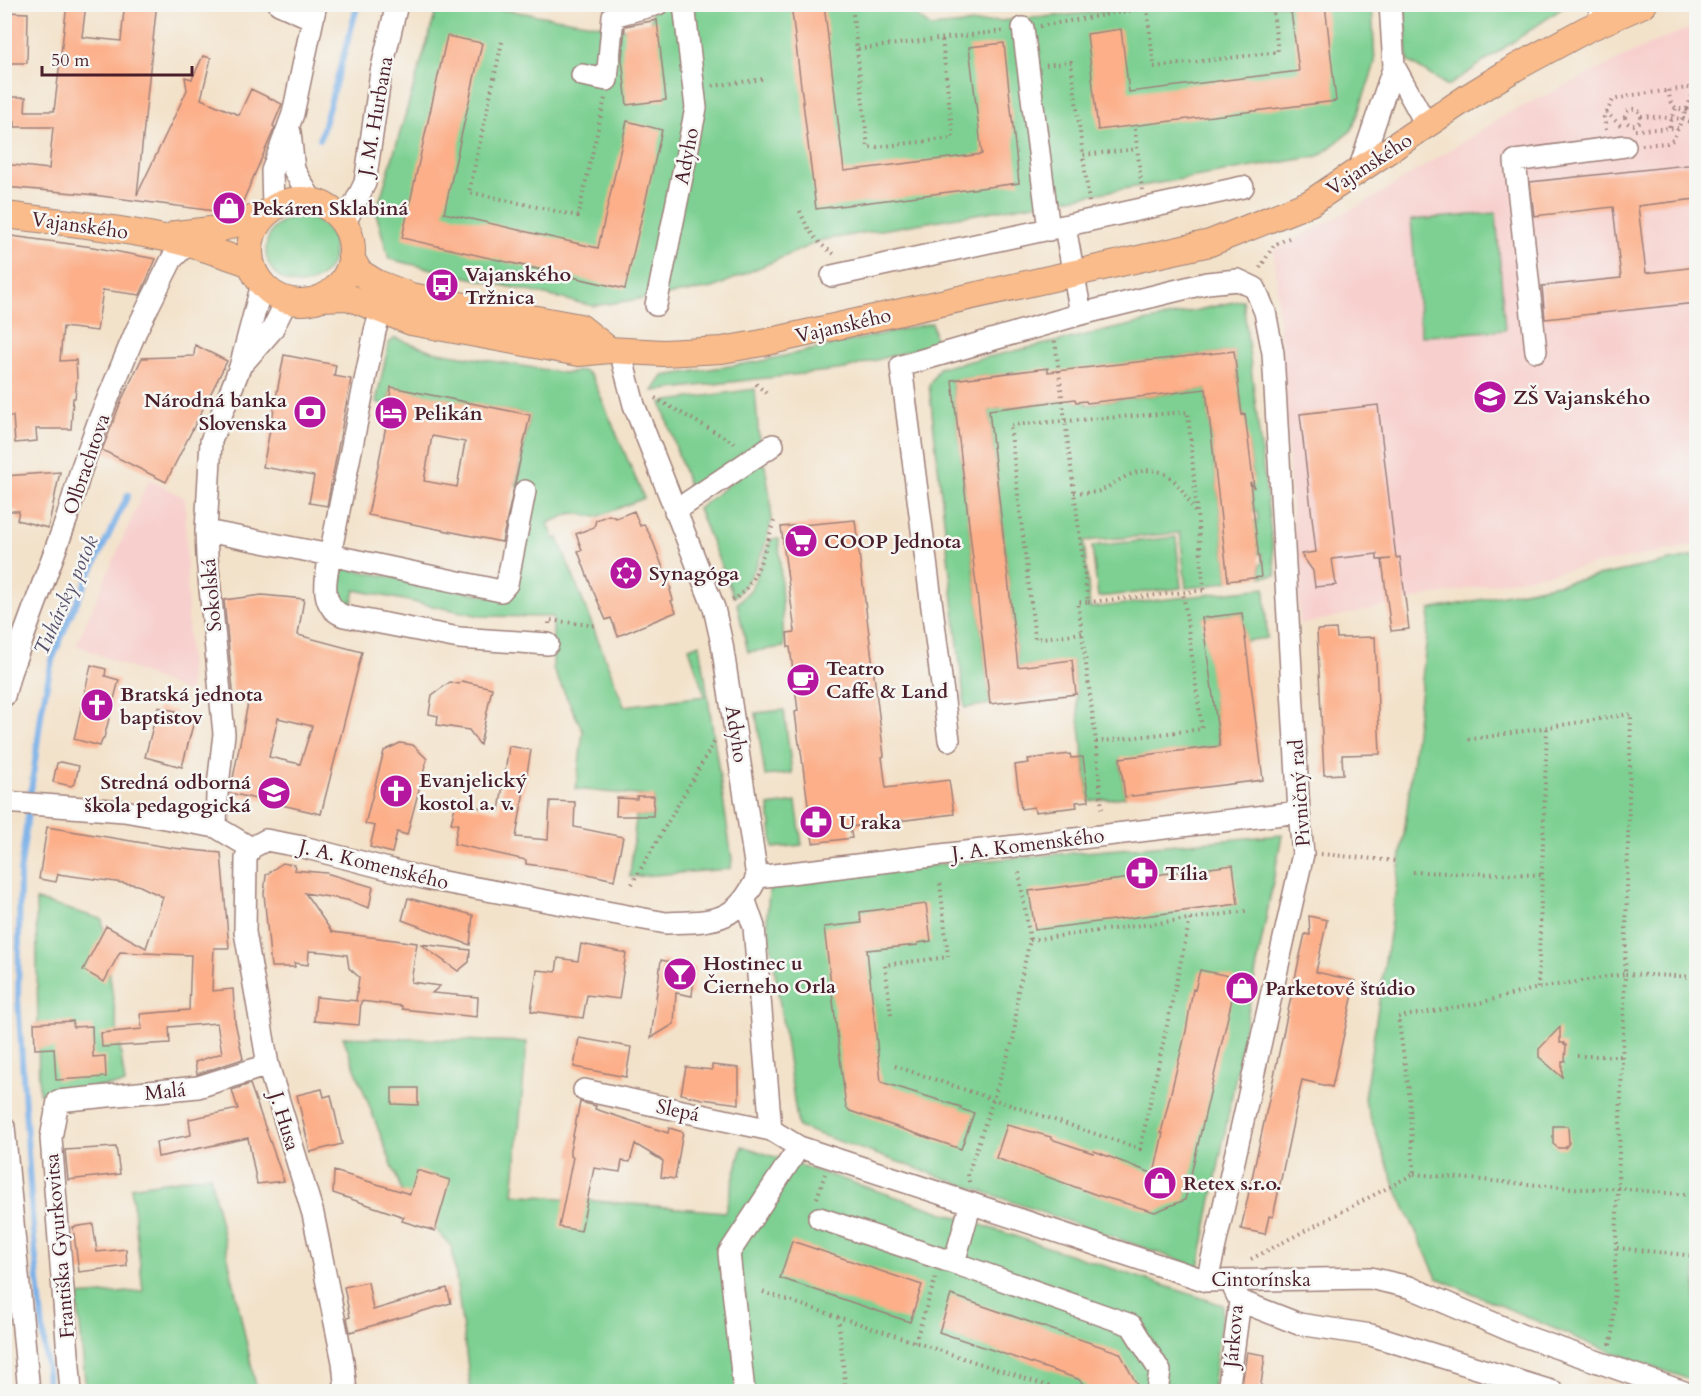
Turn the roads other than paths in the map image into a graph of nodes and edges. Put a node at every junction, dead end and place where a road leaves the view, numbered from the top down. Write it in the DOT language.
graph roads {
  1 [pos="279,4"];
  2 [pos="397,4"];
  3 [pos="658,4"];
  4 [pos="684,4"];
  5 [pos="1390,4"];
  6 [pos="1644,4"];
  7 [pos="315,12"];
  8 [pos="1600,14"];
  9 [pos="1023,28"];
  10 [pos="1394,66"];
  11 [pos="582,75"];
  12 [pos="1427,126"];
  13 [pos="289,129"];
  14 [pos="1625,146"];
  15 [pos="1359,170"];
  16 [pos="1243,187"];
  17 [pos="312,201"];
  18 [pos="269,211"];
  19 [pos="4,215"];
  20 [pos="344,225"];
  21 [pos="1057,228"];
  22 [pos="155,236"];
  23 [pos="191,244"];
  24 [pos="351,257"];
  25 [pos="1074,273"];
  26 [pos="257,274"];
  27 [pos="832,276"];
  28 [pos="321,298"];
  29 [pos="287,300"];
  30 [pos="656,305"];
  31 [pos="381,310"];
  32 [pos="1081,314"];
  33 [pos="614,350"];
  34 [pos="1536,351"];
  35 [pos="240,367"];
  36 [pos="765,451"];
  37 [pos="525,491"];
  38 [pos="675,511"];
  39 [pos="206,531"];
  40 [pos="330,555"];
  41 [pos="548,644"];
  42 [pos="4,696"];
  43 [pos="949,740"];
  44 [pos="4,802"];
  45 [pos="1299,812"];
  46 [pos="216,827"];
  47 [pos="251,848"];
  48 [pos="757,877"];
  49 [pos="745,902"];
  50 [pos="268,1065"];
  51 [pos="584,1090"];
  52 [pos="58,1101"];
  53 [pos="4,1127"];
  54 [pos="771,1130"];
  55 [pos="799,1147"];
  56 [pos="971,1203"];
  57 [pos="817,1211"];
  58 [pos="946,1267"];
  59 [pos="1207,1281"];
  60 [pos="1230,1281"];
  61 [pos="1240,1301"];
  62 [pos="29,1392"];
  63 [pos="71,1392"];
  64 [pos="346,1392"];
  65 [pos="744,1392"];
  66 [pos="1157,1392"];
  67 [pos="1228,1392"];
  68 [pos="1554,1392"];
  69 [pos="1684,1392"];
  1 -- 7 [label="street"];
  2 -- 20 [label="street, J. M. Hurbana"];
  3 -- 11 [label="street"];
  4 -- 30 [label="street, Adyho"];
  5 -- 10 [label="street"];
  6 -- 8 [label="main road, Vajanského"];
  7 -- 13 [label="street"];
  8 -- 12 [label="main road, Vajanského"];
  9 -- 21 [label="street"];
  10 -- 12 [label="street"];
  10 -- 15 [label="street"];
  12 -- 15 [label="main road, Vajanského"];
  13 -- 17 [label="street"];
  13 -- 18 [label="street"];
  14 -- 34 [label="street"];
  15 -- 25 [label="main road, Vajanského"];
  16 -- 21 [label="street"];
  17 -- 18 [label="main road, Vajanského"];
  17 -- 20 [label="main road"];
  18 -- 22 [label="main road, Vajanského"];
  18 -- 26 [label="main road"];
  19 -- 22 [label="main road, Vajanského"];
  20 -- 24 [label="main road"];
  21 -- 25 [label="street"];
  21 -- 27 [label="street"];
  22 -- 23 [label="main road, Vajanského"];
  23 -- 26 [label="main road, Vajanského"];
  23 -- 42 [label="street, Olbrachtova"];
  24 -- 28 [label="main road"];
  24 -- 33 [label="main road"];
  25 -- 32 [label="street"];
  25 -- 33 [label="main road, Vajanského"];
  26 -- 29 [label="main road, Vajanského"];
  26 -- 35 [label="street, Sokolská"];
  28 -- 29 [label="main road, Vajanského"];
  28 -- 31 [label="main road, Vajanského"];
  29 -- 35 [label="street, Sokolská"];
  31 -- 33 [label="main road, Vajanského"];
  31 -- 40 [label="street"];
  32 -- 43 [label="street"];
  32 -- 45 [label="street, Pivničný rad"];
  33 -- 38 [label="street, Adyho"];
  35 -- 39 [label="street, Sokolská"];
  36 -- 38 [label="street"];
  37 -- 40 [label="street"];
  38 -- 48 [label="street, Adyho"];
  39 -- 40 [label="street"];
  39 -- 46 [label="street, Sokolská"];
  40 -- 41 [label="street"];
  44 -- 46 [label="street"];
  45 -- 48 [label="street, J. A. Komenského"];
  45 -- 59 [label="street, Pivničný rad"];
  46 -- 47 [label="street"];
  47 -- 49 [label="street, J. A. Komenského"];
  47 -- 50 [label="street, J. Husa"];
  48 -- 49 [label="street"];
  49 -- 54 [label="street"];
  50 -- 52 [label="street, Malá"];
  50 -- 64 [label="street, J. Husa"];
  51 -- 54 [label="street, Slepá"];
  52 -- 63 [label="street, Františka Gyurkovitsa"];
  53 -- 62 [label="street"];
  54 -- 55 [label="street, Cintorínska"];
  55 -- 56 [label="street, Cintorínska"];
  55 -- 65 [label="street"];
  56 -- 58 [label="street"];
  56 -- 59 [label="street, Cintorínska"];
  57 -- 58 [label="street"];
  58 -- 66 [label="street"];
  59 -- 60 [label="street, Cintorínska"];
  60 -- 61 [label="street, Járkova"];
  60 -- 69 [label="street, Cintorínska"];
  61 -- 67 [label="street, Járkova"];
  61 -- 68 [label="street"];
}
